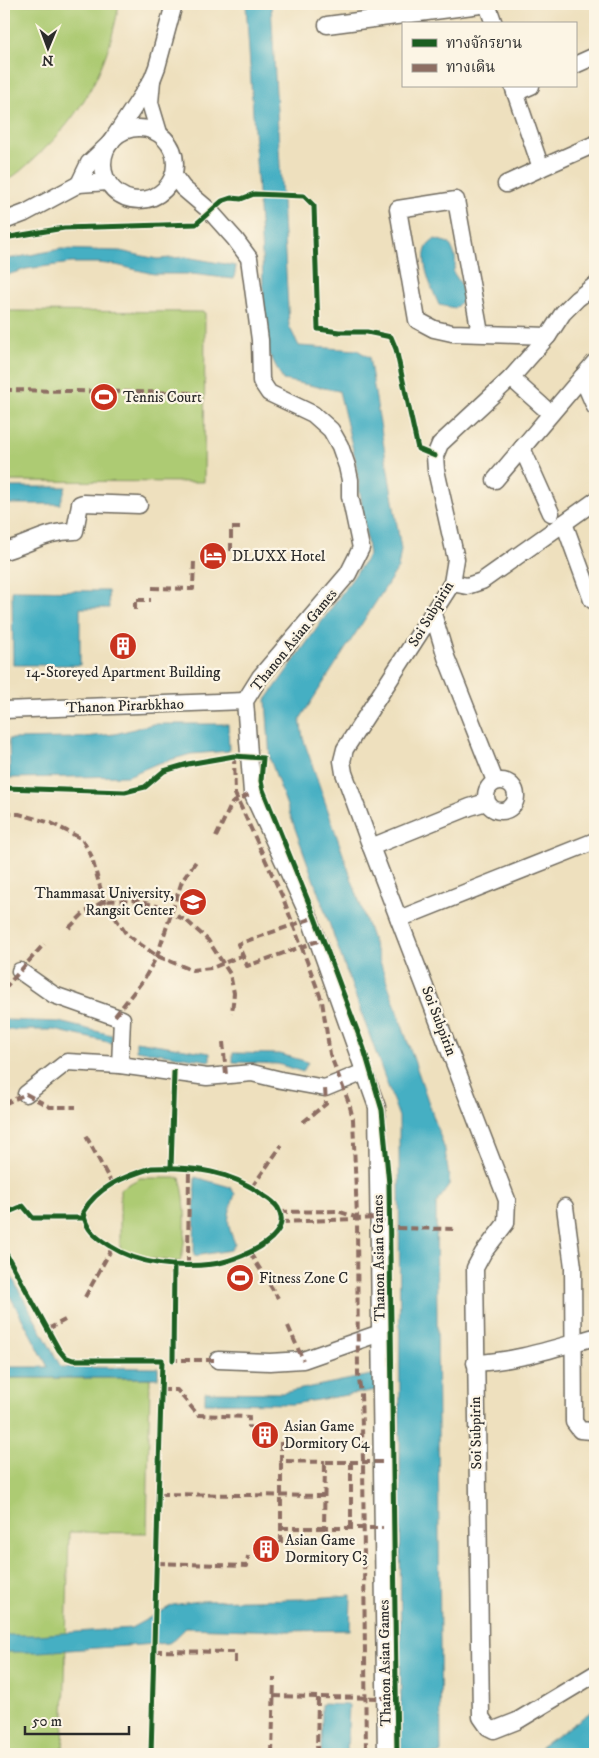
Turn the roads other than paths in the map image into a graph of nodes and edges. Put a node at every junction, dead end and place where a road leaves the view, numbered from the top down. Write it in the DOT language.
graph roads {
  1 [pos="174,4"];
  2 [pos="488,4"];
  3 [pos="493,22"];
  4 [pos="327,25"];
  5 [pos="595,56"];
  6 [pos="576,65"];
  7 [pos="152,80"];
  8 [pos="514,90"];
  9 [pos="159,133"];
  10 [pos="111,142"];
  11 [pos="595,144"];
  12 [pos="541,168"];
  13 [pos="174,176"];
  14 [pos="108,182"];
  15 [pos="78,184"];
  16 [pos="506,184"];
  17 [pos="159,195"];
  18 [pos="197,201"];
  19 [pos="4,221"];
  20 [pos="595,285"];
  21 [pos="480,333"];
  22 [pos="548,336"];
  23 [pos="595,362"];
  24 [pos="582,377"];
  25 [pos="510,378"];
  26 [pos="595,407"];
  27 [pos="550,413"];
  28 [pos="522,448"];
  29 [pos="495,480"];
  30 [pos="595,501"];
  31 [pos="139,505"];
  32 [pos="557,518"];
  33 [pos="4,551"];
  34 [pos="452,583"];
  35 [pos="592,600"];
  36 [pos="432,614"];
  37 [pos="246,701"];
  38 [pos="4,710"];
  39 [pos="494,781"];
  40 [pos="486,802"];
  41 [pos="595,841"];
  42 [pos="371,847"];
  43 [pos="399,919"];
  44 [pos="20,971"];
  45 [pos="120,1065"];
  46 [pos="364,1072"];
  47 [pos="26,1094"];
  48 [pos="564,1207"];
  49 [pos="380,1333"];
  50 [pos="595,1337"];
  51 [pos="573,1343"];
  52 [pos="218,1360"];
  53 [pos="475,1363"];
  54 [pos="595,1429"];
  55 [pos="595,1674"];
  56 [pos="386,1754"];
  1 -- 7 [label="street"];
  2 -- 3 [label="street"];
  2 -- 4 [label="street"];
  5 -- 6 [label="street"];
  7 -- 9 [label="street"];
  7 -- 10 [label="street"];
  8 -- 12 [label="street"];
  9 -- 10 [label="street"];
  9 -- 13 [label="street"];
  10 -- 14 [label="street"];
  10 -- 15 [label="street"];
  11 -- 12 [label="street"];
  12 -- 16 [label="street"];
  13 -- 17 [label="street"];
  13 -- 18 [label="street, Thanon Asian Games"];
  14 -- 15 [label="street"];
  14 -- 17 [label="street, Thanon Asian Games"];
  15 -- 19 [label="street"];
  17 -- 18 [label="street, Thanon Asian Games"];
  18 -- 37 [label="street, Thanon Asian Games"];
  20 -- 22 [label="street, Soi Subpirin"];
  21 -- 21 [label="street"];
  21 -- 22 [label="street"];
  22 -- 25 [label="street, Soi Subpirin"];
  23 -- 24 [label="street"];
  24 -- 26 [label="street"];
  24 -- 27 [label="street"];
  25 -- 27 [label="street"];
  25 -- 34 [label="street, Soi Subpirin"];
  27 -- 28 [label="street"];
  28 -- 29 [label="street"];
  28 -- 32 [label="street"];
  30 -- 32 [label="street"];
  31 -- 33 [label="street"];
  32 -- 34 [label="street"];
  32 -- 35 [label="street"];
  34 -- 36 [label="street, Soi Subpirin"];
  36 -- 39 [label="street"];
  36 -- 42 [label="street, Soi Subpirin"];
  37 -- 38 [label="street, Thanon Pirarbkhao"];
  37 -- 46 [label="street, Thanon Asian Games"];
  39 -- 40 [label="street"];
  39 -- 40 [label="street"];
  40 -- 42 [label="street"];
  41 -- 43 [label="street"];
  42 -- 43 [label="street, Soi Subpirin"];
  43 -- 53 [label="street, Soi Subpirin"];
  44 -- 45 [label="street"];
  45 -- 46 [label="street"];
  45 -- 47 [label="street"];
  46 -- 49 [label="street, Thanon Asian Games"];
  48 -- 51 [label="street"];
  49 -- 52 [label="street"];
  49 -- 56 [label="street, Thanon Asian Games"];
  50 -- 51 [label="street"];
  51 -- 53 [label="street"];
  51 -- 54 [label="street"];
  53 -- 55 [label="street, Soi Subpirin"];
}
